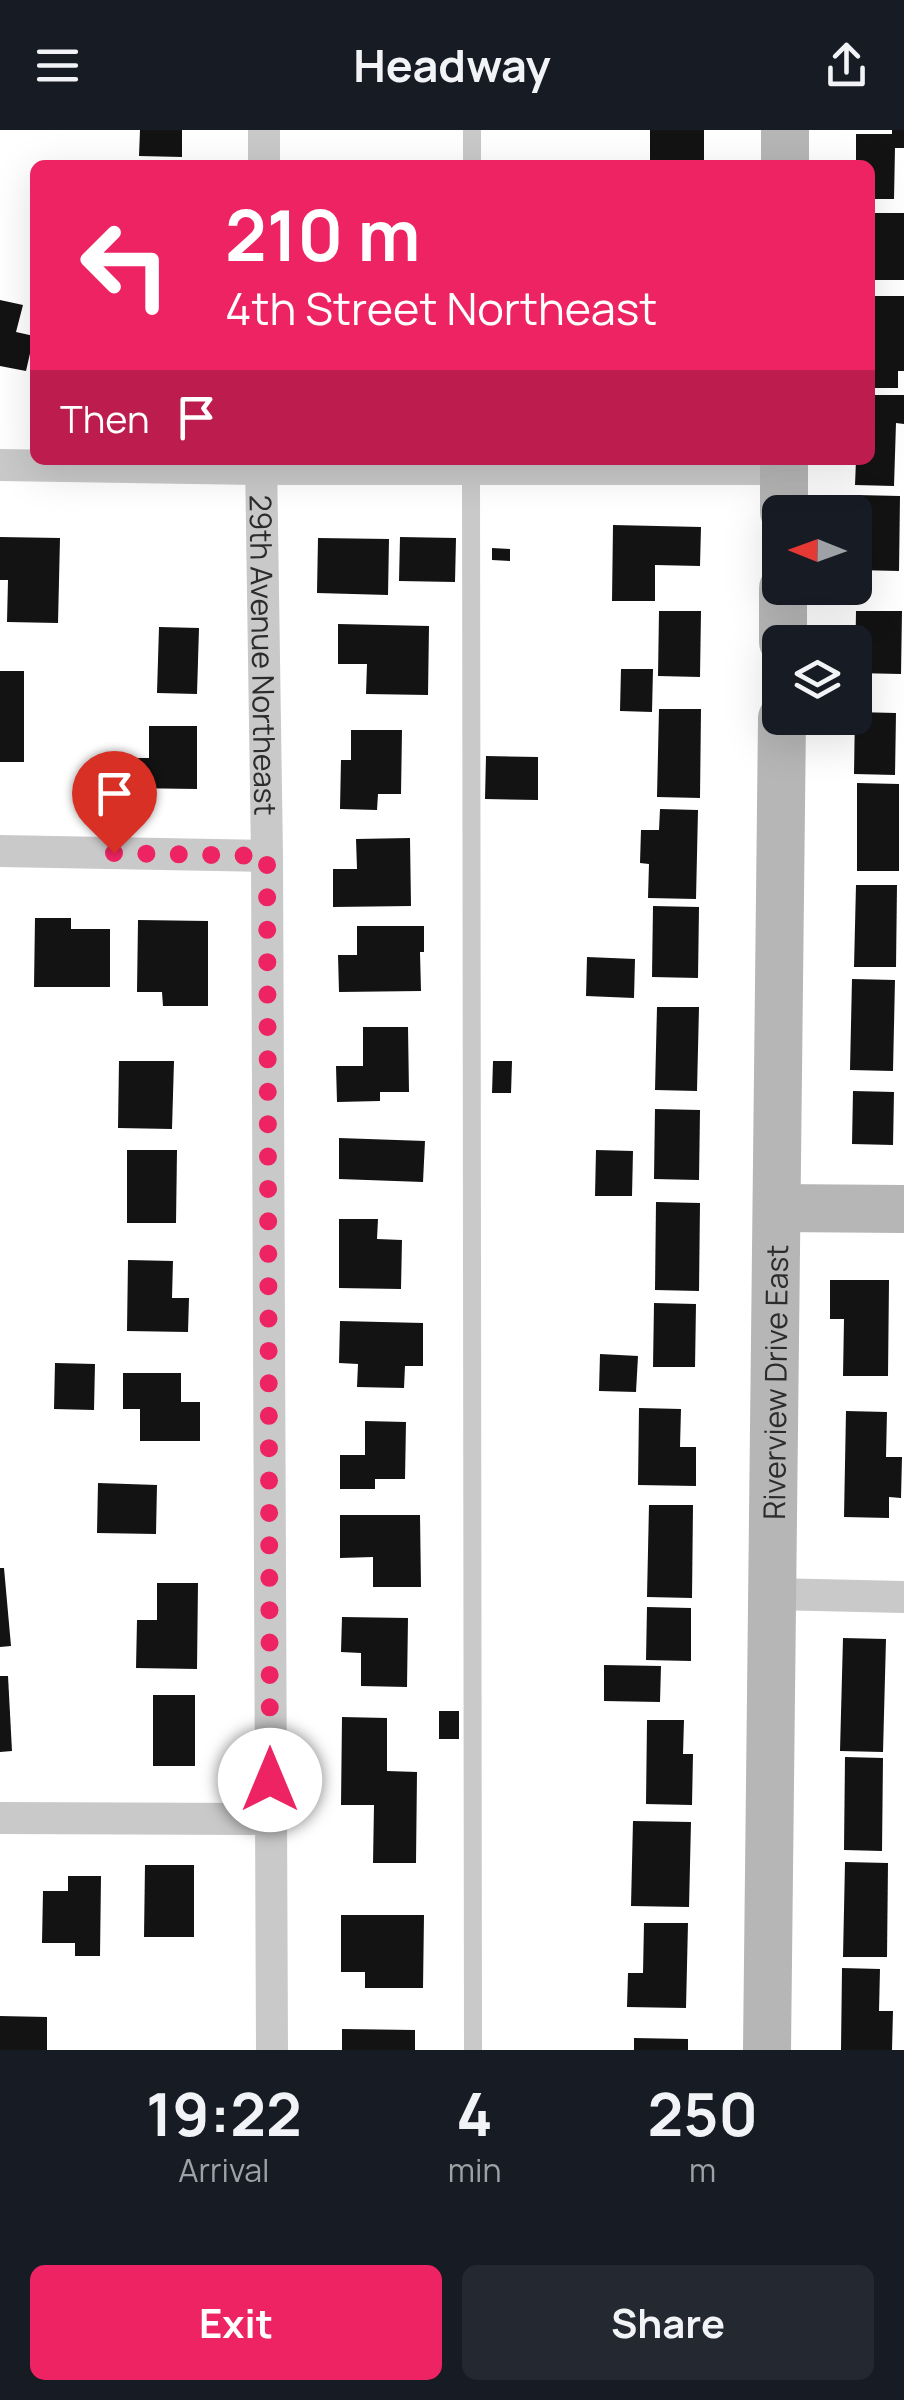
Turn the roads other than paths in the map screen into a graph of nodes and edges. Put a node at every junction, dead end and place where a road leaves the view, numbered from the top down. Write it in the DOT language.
graph roads {
  1 [pos="264,130"];
  2 [pos="472,130"];
  3 [pos="785,130"];
  4 [pos="264,160"];
  5 [pos="472,160"];
  6 [pos="785,160"];
  7 [pos="0,465"];
  8 [pos="30,465"];
  9 [pos="261,465"];
  10 [pos="470,465"];
  11 [pos="490,465"];
  12 [pos="784,480"];
  13 [pos="782,735"];
  14 [pos="0,850"];
  15 [pos="267,856"];
  16 [pos="778,1208"];
  17 [pos="904,1209"];
  18 [pos="772,1594"];
  19 [pos="904,1597"];
  20 [pos="0,1818"];
  21 [pos="270,1819"];
  22 [pos="272,2050"];
  23 [pos="473,2050"];
  24 [pos="767,2050"];
  1 -- 4 [label="street"];
  2 -- 5 [label="lane"];
  3 -- 6 [label="street"];
  7 -- 8 [label="street"];
  9 -- 15 [label="street, 29th Avenue Northeast"];
  10 -- 23 [label="lane"];
  11 -- 12 [label="street"];
  13 -- 16 [label="street, Riverview Drive East"];
  14 -- 15 [label="street"];
  15 -- 21 [label="street, 29th Avenue Northeast"];
  16 -- 17 [label="street"];
  16 -- 18 [label="street, Riverview Drive East"];
  18 -- 19 [label="street"];
  18 -- 24 [label="street, Riverview Drive East"];
  20 -- 21 [label="street"];
  21 -- 22 [label="street, 29th Avenue Northeast"];
}
